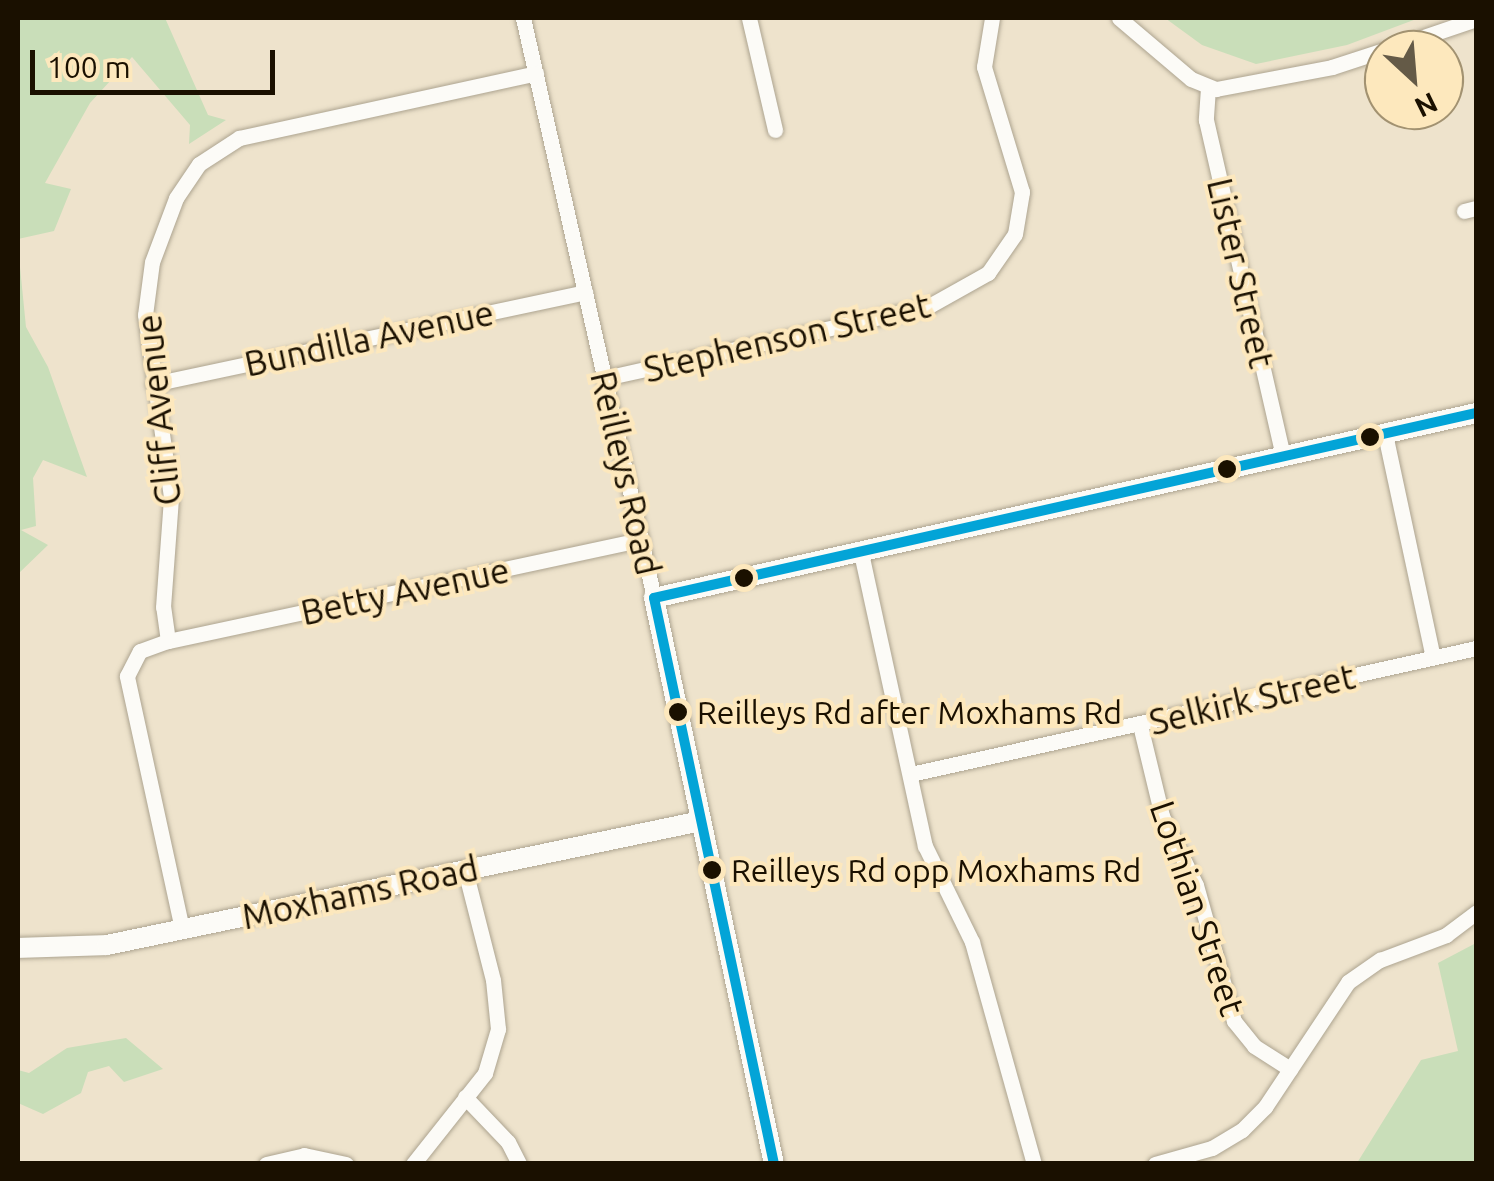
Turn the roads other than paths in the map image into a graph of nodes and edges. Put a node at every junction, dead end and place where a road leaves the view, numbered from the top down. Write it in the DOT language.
graph roads {
  1 [pos="523,18"];
  2 [pos="749,18"];
  3 [pos="992,18"];
  4 [pos="1119,18"];
  5 [pos="1476,19"];
  6 [pos="1444,30"];
  7 [pos="1364,56"];
  8 [pos="536,73"];
  9 [pos="1208,88"];
  10 [pos="775,130"];
  11 [pos="585,292"];
  12 [pos="605,378"];
  13 [pos="153,384"];
  14 [pos="1476,413"];
  15 [pos="1385,434"];
  16 [pos="1283,457"];
  17 [pos="642,540"];
  18 [pos="862,553"];
  19 [pos="654,598"];
  20 [pos="168,641"];
  21 [pos="1476,648"];
  22 [pos="1433,657"];
  23 [pos="1140,724"];
  24 [pos="911,774"];
  25 [pos="702,821"];
  26 [pos="465,870"];
  27 [pos="1476,912"];
  28 [pos="182,929"];
  29 [pos="18,948"];
  30 [pos="1290,1069"];
  31 [pos="465,1098"];
  32 [pos="266,1164"];
  33 [pos="346,1164"];
  34 [pos="413,1164"];
  35 [pos="519,1164"];
  36 [pos="774,1164"];
  37 [pos="1034,1164"];
  38 [pos="1154,1164"];
  1 -- 8 [label="street, Reilleys Road"];
  2 -- 10 [label="street"];
  3 -- 12 [label="street, Stephenson Street"];
  4 -- 9 [label="street"];
  5 -- 6 [label="street"];
  7 -- 9 [label="street"];
  8 -- 11 [label="street, Reilleys Road"];
  8 -- 13 [label="street, Cliff Avenue"];
  9 -- 16 [label="street, Lister Street"];
  11 -- 12 [label="street, Reilleys Road"];
  11 -- 13 [label="street, Bundilla Avenue"];
  12 -- 17 [label="street, Reilleys Road"];
  13 -- 20 [label="street, Cliff Avenue"];
  14 -- 15 [label="street"];
  15 -- 16 [label="street"];
  15 -- 22 [label="street"];
  16 -- 18 [label="street"];
  17 -- 19 [label="street, Reilleys Road"];
  17 -- 20 [label="street, Betty Avenue"];
  18 -- 19 [label="street"];
  18 -- 24 [label="street"];
  19 -- 25 [label="street, Reilleys Road"];
  20 -- 28 [label="street"];
  21 -- 22 [label="street, Selkirk Street"];
  22 -- 23 [label="street, Selkirk Street"];
  23 -- 24 [label="street, Selkirk Street"];
  23 -- 30 [label="street, Lothian Street"];
  24 -- 37 [label="street"];
  25 -- 26 [label="street, Moxhams Road"];
  25 -- 36 [label="street, Reilleys Road"];
  26 -- 28 [label="street, Moxhams Road"];
  26 -- 31 [label="street"];
  27 -- 30 [label="street"];
  28 -- 29 [label="street, Moxhams Road"];
  30 -- 38 [label="street"];
  31 -- 34 [label="street"];
  31 -- 35 [label="street"];
  32 -- 33 [label="street"];
}
